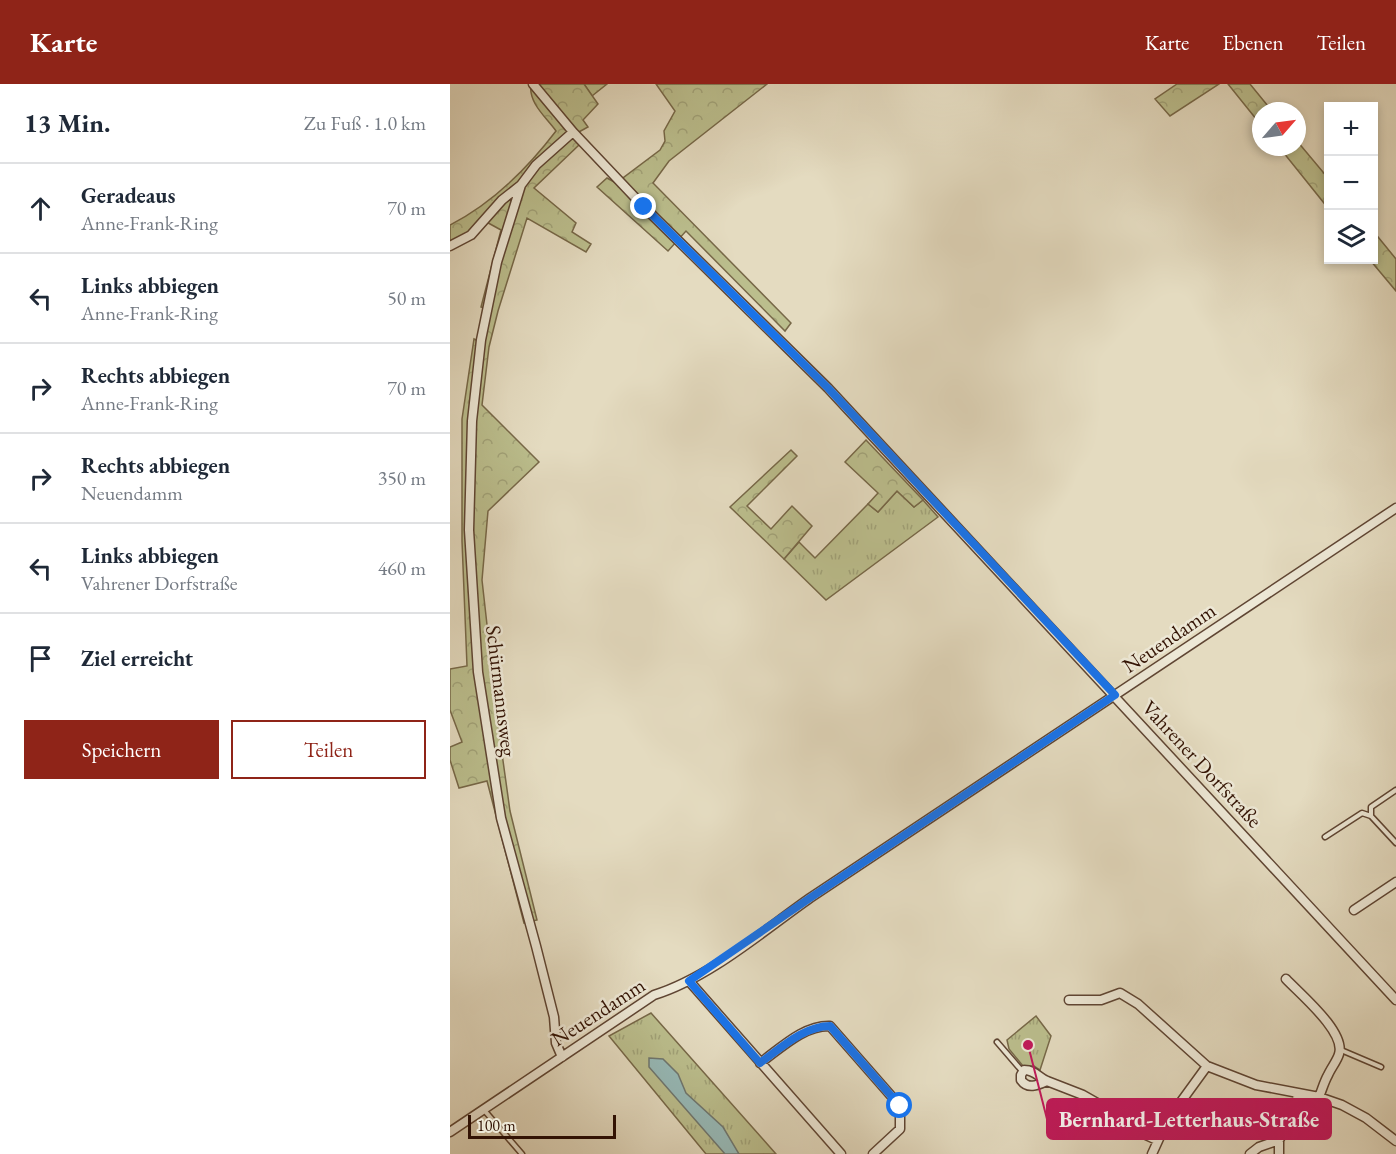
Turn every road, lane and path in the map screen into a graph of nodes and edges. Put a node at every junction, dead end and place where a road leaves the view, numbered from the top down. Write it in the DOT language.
graph roads {
  1 [pos="533,84"];
  2 [pos="573,132"];
  3 [pos="521,185"];
  4 [pos="450,246"];
  5 [pos="1396,508"];
  6 [pos="1115,695"];
  7 [pos="1396,790"];
  8 [pos="1371,816"];
  9 [pos="1325,837"];
  10 [pos="1396,843"];
  11 [pos="1396,882"];
  12 [pos="1354,910"];
  13 [pos="1286,979"];
  14 [pos="689,981"];
  15 [pos="1069,1000"];
  16 [pos="1396,1000"];
  17 [pos="998,1042"];
  18 [pos="1340,1050"];
  19 [pos="562,1057"];
  20 [pos="760,1063"];
  21 [pos="1207,1066"];
  22 [pos="1381,1067"];
  23 [pos="1022,1072"];
  24 [pos="1047,1081"];
  25 [pos="1297,1093"];
  26 [pos="1320,1097"];
  27 [pos="484,1110"];
  28 [pos="451,1129"];
  29 [pos="1157,1140"];
  30 [pos="1279,1140"];
  31 [pos="1396,1141"];
  32 [pos="522,1154"];
  33 [pos="841,1154"];
  34 [pos="873,1154"];
  35 [pos="1152,1154"];
  36 [pos="1250,1154"];
  37 [pos="1279,1154"];
  1 -- 2 [label="street, Vahrener Dorfstraße"];
  2 -- 3 [label="street, Schürmannsweg"];
  2 -- 6 [label="street, Vahrener Dorfstraße"];
  3 -- 4 [label="street"];
  3 -- 19 [label="street, Schürmannsweg"];
  5 -- 6 [label="street, Neuendamm"];
  6 -- 14 [label="street, Neuendamm"];
  6 -- 16 [label="street, Vahrener Dorfstraße"];
  7 -- 8 [label="lane"];
  8 -- 9 [label="lane"];
  8 -- 10 [label="lane"];
  11 -- 12 [label="street"];
  13 -- 18 [label="street"];
  14 -- 19 [label="street, Neuendamm"];
  14 -- 20 [label="street"];
  15 -- 21 [label="street"];
  17 -- 23 [label="lane"];
  18 -- 22 [label="lane"];
  18 -- 26 [label="street"];
  19 -- 27 [label="street, Neuendamm"];
  20 -- 33 [label="street"];
  20 -- 34 [label="street"];
  21 -- 25 [label="street"];
  21 -- 29 [label="street"];
  23 -- 24 [label="street"];
  23 -- 24 [label="street"];
  24 -- 29 [label="street"];
  25 -- 26 [label="street"];
  25 -- 30 [label="street"];
  26 -- 31 [label="street"];
  27 -- 28 [label="street, Neuendamm"];
  27 -- 32 [label="lane"];
  29 -- 35 [label="street"];
  30 -- 36 [label="street"];
  30 -- 37 [label="street"];
}
